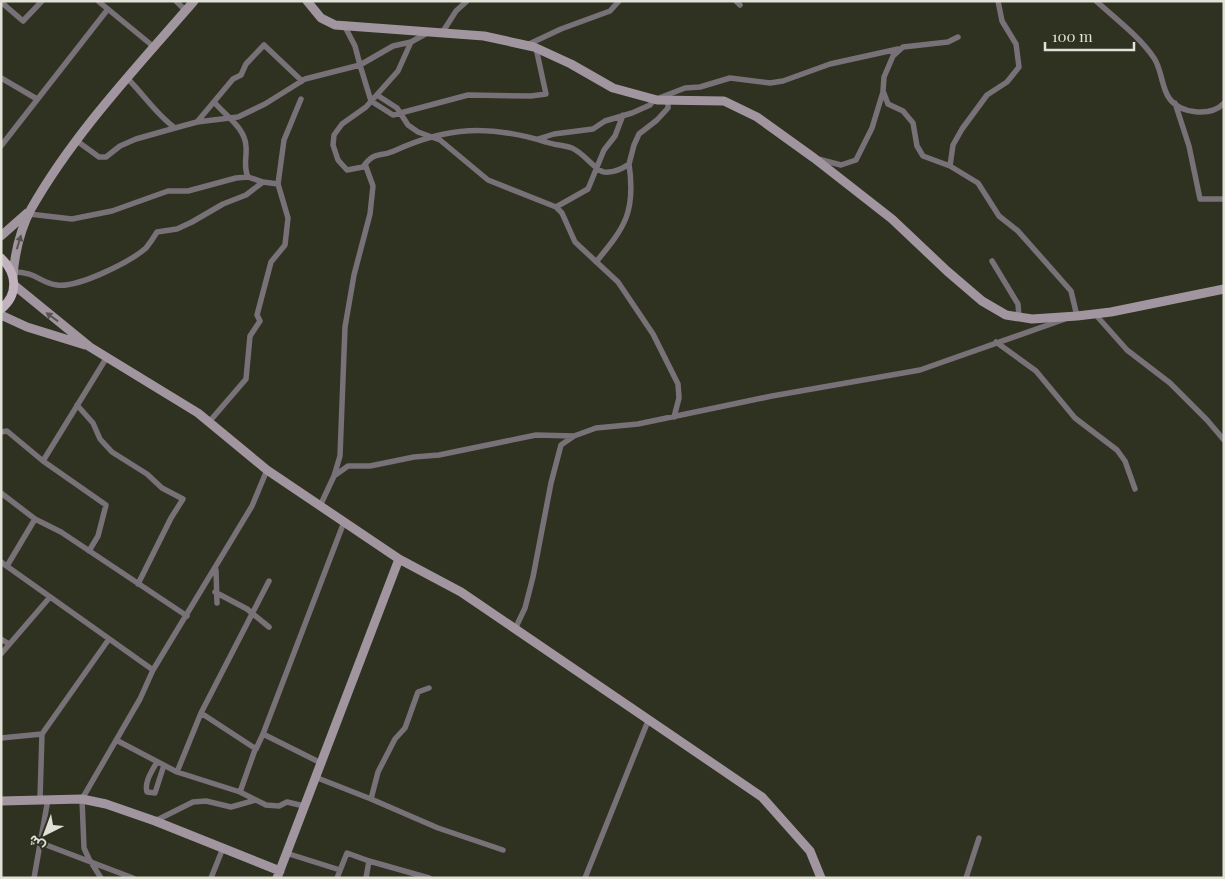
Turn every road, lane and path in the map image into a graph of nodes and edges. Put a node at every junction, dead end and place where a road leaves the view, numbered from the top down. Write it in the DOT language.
graph roads {
  1 [pos="42,1"];
  2 [pos="98,1"];
  3 [pos="176,1"];
  4 [pos="194,1"];
  5 [pos="307,1"];
  6 [pos="467,1"];
  7 [pos="619,1"];
  8 [pos="998,1"];
  9 [pos="1096,1"];
  10 [pos="1,2"];
  11 [pos="108,9"];
  12 [pos="186,11"];
  13 [pos="344,26"];
  14 [pos="429,32"];
  15 [pos="442,33"];
  16 [pos="958,36"];
  17 [pos="411,42"];
  18 [pos="154,47"];
  19 [pos="532,47"];
  20 [pos="902,47"];
  21 [pos="360,65"];
  22 [pos="1,78"];
  23 [pos="128,78"];
  24 [pos="302,81"];
  25 [pos="884,92"];
  26 [pos="377,95"];
  27 [pos="36,99"];
  28 [pos="301,99"];
  29 [pos="654,100"];
  30 [pos="668,100"];
  31 [pos="371,102"];
  32 [pos="215,103"];
  33 [pos="1175,103"];
  34 [pos="1224,103"];
  35 [pos="402,114"];
  36 [pos="623,115"];
  37 [pos="229,119"];
  38 [pos="197,122"];
  39 [pos="175,128"];
  40 [pos="435,137"];
  41 [pos="4,138"];
  42 [pos="538,139"];
  43 [pos="76,141"];
  44 [pos="1,146"];
  45 [pos="814,158"];
  46 [pos="364,164"];
  47 [pos="629,164"];
  48 [pos="950,166"];
  49 [pos="596,168"];
  50 [pos="248,177"];
  51 [pos="263,182"];
  52 [pos="278,184"];
  53 [pos="1224,199"];
  54 [pos="556,207"];
  55 [pos="30,212"];
  56 [pos="1,236"];
  57 [pos="1,258"];
  58 [pos="992,261"];
  59 [pos="596,262"];
  60 [pos="13,273"];
  61 [pos="14,285"];
  62 [pos="1224,290"];
  63 [pos="1,309"];
  64 [pos="1095,314"];
  65 [pos="1,315"];
  66 [pos="1077,316"];
  67 [pos="1019,318"];
  68 [pos="996,342"];
  69 [pos="90,347"];
  70 [pos="107,357"];
  71 [pos="77,405"];
  72 [pos="674,417"];
  73 [pos="209,422"];
  74 [pos="1,432"];
  75 [pos="574,436"];
  76 [pos="1224,440"];
  77 [pos="43,461"];
  78 [pos="268,470"];
  79 [pos="334,476"];
  80 [pos="1135,488"];
  81 [pos="1,493"];
  82 [pos="320,506"];
  83 [pos="35,519"];
  84 [pos="344,522"];
  85 [pos="89,551"];
  86 [pos="399,559"];
  87 [pos="1,562"];
  88 [pos="7,566"];
  89 [pos="216,568"];
  90 [pos="269,581"];
  91 [pos="138,584"];
  92 [pos="215,592"];
  93 [pos="50,596"];
  94 [pos="216,603"];
  95 [pos="252,613"];
  96 [pos="187,616"];
  97 [pos="269,626"];
  98 [pos="515,629"];
  99 [pos="1,639"];
  100 [pos="109,639"];
  101 [pos="9,644"];
  102 [pos="1,654"];
  103 [pos="153,670"];
  104 [pos="429,688"];
  105 [pos="201,712"];
  106 [pos="648,721"];
  107 [pos="42,734"];
  108 [pos="263,734"];
  109 [pos="1,738"];
  110 [pos="116,740"];
  111 [pos="256,747"];
  112 [pos="157,762"];
  113 [pos="321,763"];
  114 [pos="164,766"];
  115 [pos="177,772"];
  116 [pos="315,778"];
  117 [pos="240,792"];
  118 [pos="44,799"];
  119 [pos="82,799"];
  120 [pos="371,799"];
  121 [pos="256,800"];
  122 [pos="1,801"];
  123 [pos="304,806"];
  124 [pos="155,821"];
  125 [pos="979,838"];
  126 [pos="41,843"];
  127 [pos="223,848"];
  128 [pos="503,850"];
  129 [pos="286,853"];
  130 [pos="89,860"];
  131 [pos="369,861"];
  132 [pos="340,870"];
  133 [pos="278,874"];
  134 [pos="34,878"];
  135 [pos="101,878"];
  136 [pos="133,878"];
  137 [pos="211,878"];
  138 [pos="337,878"];
  139 [pos="366,878"];
  140 [pos="430,878"];
  141 [pos="585,878"];
  142 [pos="821,878"];
  143 [pos="966,878"];
  1 -- 10 [label="street"];
  2 -- 11 [label="street"];
  3 -- 12 [label="street"];
  4 -- 12 [label="street"];
  5 -- 13 [label="street"];
  6 -- 15 [label="street"];
  7 -- 19 [label="street"];
  8 -- 48 [label="street"];
  9 -- 33 [label="street"];
  11 -- 18 [label="street"];
  11 -- 27 [label="street"];
  12 -- 18 [label="street"];
  13 -- 14 [label="street"];
  13 -- 21 [label="street"];
  14 -- 15 [label="street"];
  14 -- 17 [label="street"];
  15 -- 19 [label="street"];
  16 -- 20 [label="street"];
  17 -- 21 [label="street"];
  17 -- 26 [label="street"];
  18 -- 23 [label="street"];
  19 -- 29 [label="street"];
  19 -- 35 [label="street"];
  20 -- 25 [label="street"];
  20 -- 29 [label="street"];
  21 -- 24 [label="street"];
  21 -- 31 [label="street"];
  22 -- 27 [label="street"];
  23 -- 39 [label="street"];
  23 -- 43 [label="street"];
  24 -- 32 [label="street"];
  24 -- 37 [label="street"];
  25 -- 45 [label="street"];
  25 -- 48 [label="street"];
  26 -- 31 [label="street"];
  26 -- 35 [label="street"];
  27 -- 41 [label="street"];
  28 -- 52 [label="street"];
  29 -- 30 [label="street"];
  29 -- 36 [label="street"];
  30 -- 45 [label="street"];
  30 -- 47 [label="street"];
  31 -- 35 [label="street"];
  31 -- 46 [label="street"];
  32 -- 37 [label="street"];
  32 -- 38 [label="street"];
  33 -- 34 [label="street"];
  33 -- 53 [label="street"];
  35 -- 40 [label="street"];
  36 -- 42 [label="street"];
  36 -- 49 [label="street"];
  37 -- 38 [label="street"];
  37 -- 50 [label="street"];
  38 -- 39 [label="street"];
  39 -- 43 [label="street"];
  40 -- 42 [label="street"];
  40 -- 46 [label="street"];
  40 -- 54 [label="street"];
  41 -- 44 [label="street"];
  42 -- 49 [label="street"];
  43 -- 55 [label="street"];
  45 -- 67 [label="street"];
  46 -- 79 [label="street"];
  47 -- 49 [label="street"];
  47 -- 59 [label="street"];
  48 -- 66 [label="street"];
  49 -- 54 [label="street"];
  50 -- 51 [label="street"];
  50 -- 55 [label="street"];
  51 -- 52 [label="street"];
  51 -- 60 [label="street"];
  52 -- 73 [label="street"];
  54 -- 59 [label="street"];
  55 -- 56 [label="street"];
  60 -- 55 [label="street, one-way"];
  57 -- 60 [label="main road"];
  58 -- 67 [label="street"];
  59 -- 72 [label="street"];
  60 -- 61 [label="main road"];
  61 -- 63 [label="main road"];
  69 -- 61 [label="street, one-way"];
  62 -- 64 [label="street"];
  64 -- 66 [label="street"];
  64 -- 76 [label="street"];
  65 -- 69 [label="street"];
  66 -- 67 [label="street"];
  66 -- 68 [label="street"];
  68 -- 72 [label="street"];
  68 -- 80 [label="street"];
  69 -- 70 [label="street"];
  70 -- 71 [label="street"];
  70 -- 73 [label="street"];
  71 -- 77 [label="street"];
  71 -- 91 [label="street"];
  72 -- 75 [label="street"];
  73 -- 78 [label="street"];
  74 -- 77 [label="street"];
  75 -- 79 [label="street"];
  75 -- 98 [label="street"];
  77 -- 85 [label="street"];
  78 -- 82 [label="street"];
  78 -- 89 [label="street"];
  79 -- 82 [label="street"];
  81 -- 83 [label="street"];
  82 -- 84 [label="street"];
  83 -- 85 [label="street"];
  83 -- 88 [label="street"];
  84 -- 86 [label="street"];
  84 -- 108 [label="street"];
  85 -- 91 [label="street"];
  86 -- 98 [label="street"];
  86 -- 113 [label="street"];
  87 -- 88 [label="street"];
  88 -- 93 [label="street"];
  89 -- 92 [label="street"];
  89 -- 96 [label="street"];
  90 -- 95 [label="street"];
  91 -- 96 [label="street"];
  92 -- 94 [label="street"];
  92 -- 95 [label="street"];
  93 -- 100 [label="street"];
  93 -- 101 [label="street"];
  95 -- 97 [label="street"];
  95 -- 105 [label="street"];
  96 -- 103 [label="street"];
  98 -- 106 [label="street"];
  99 -- 101 [label="street"];
  100 -- 103 [label="street"];
  100 -- 107 [label="street"];
  101 -- 102 [label="street"];
  103 -- 110 [label="street"];
  104 -- 120 [label="street"];
  105 -- 111 [label="street"];
  105 -- 115 [label="street"];
  106 -- 141 [label="street"];
  106 -- 142 [label="street"];
  107 -- 109 [label="street"];
  107 -- 118 [label="street"];
  108 -- 111 [label="street"];
  108 -- 113 [label="street"];
  110 -- 112 [label="street"];
  110 -- 119 [label="street"];
  111 -- 117 [label="street"];
  112 -- 114 [label="street"];
  112 -- 114 [label="street"];
  113 -- 116 [label="street"];
  114 -- 115 [label="street"];
  115 -- 117 [label="street"];
  116 -- 120 [label="street"];
  116 -- 123 [label="street"];
  117 -- 121 [label="street"];
  118 -- 119 [label="street"];
  118 -- 122 [label="street"];
  118 -- 126 [label="street"];
  119 -- 124 [label="street"];
  119 -- 130 [label="street"];
  120 -- 128 [label="street"];
  121 -- 123 [label="street"];
  121 -- 124 [label="street"];
  123 -- 129 [label="street"];
  124 -- 127 [label="street"];
  125 -- 143 [label="street"];
  126 -- 130 [label="street"];
  126 -- 134 [label="street"];
  127 -- 133 [label="street"];
  127 -- 137 [label="street"];
  129 -- 132 [label="street"];
  129 -- 133 [label="street"];
  130 -- 135 [label="street"];
  130 -- 136 [label="street"];
  131 -- 132 [label="street"];
  131 -- 139 [label="street"];
  131 -- 140 [label="street"];
  132 -- 138 [label="street"];
}
